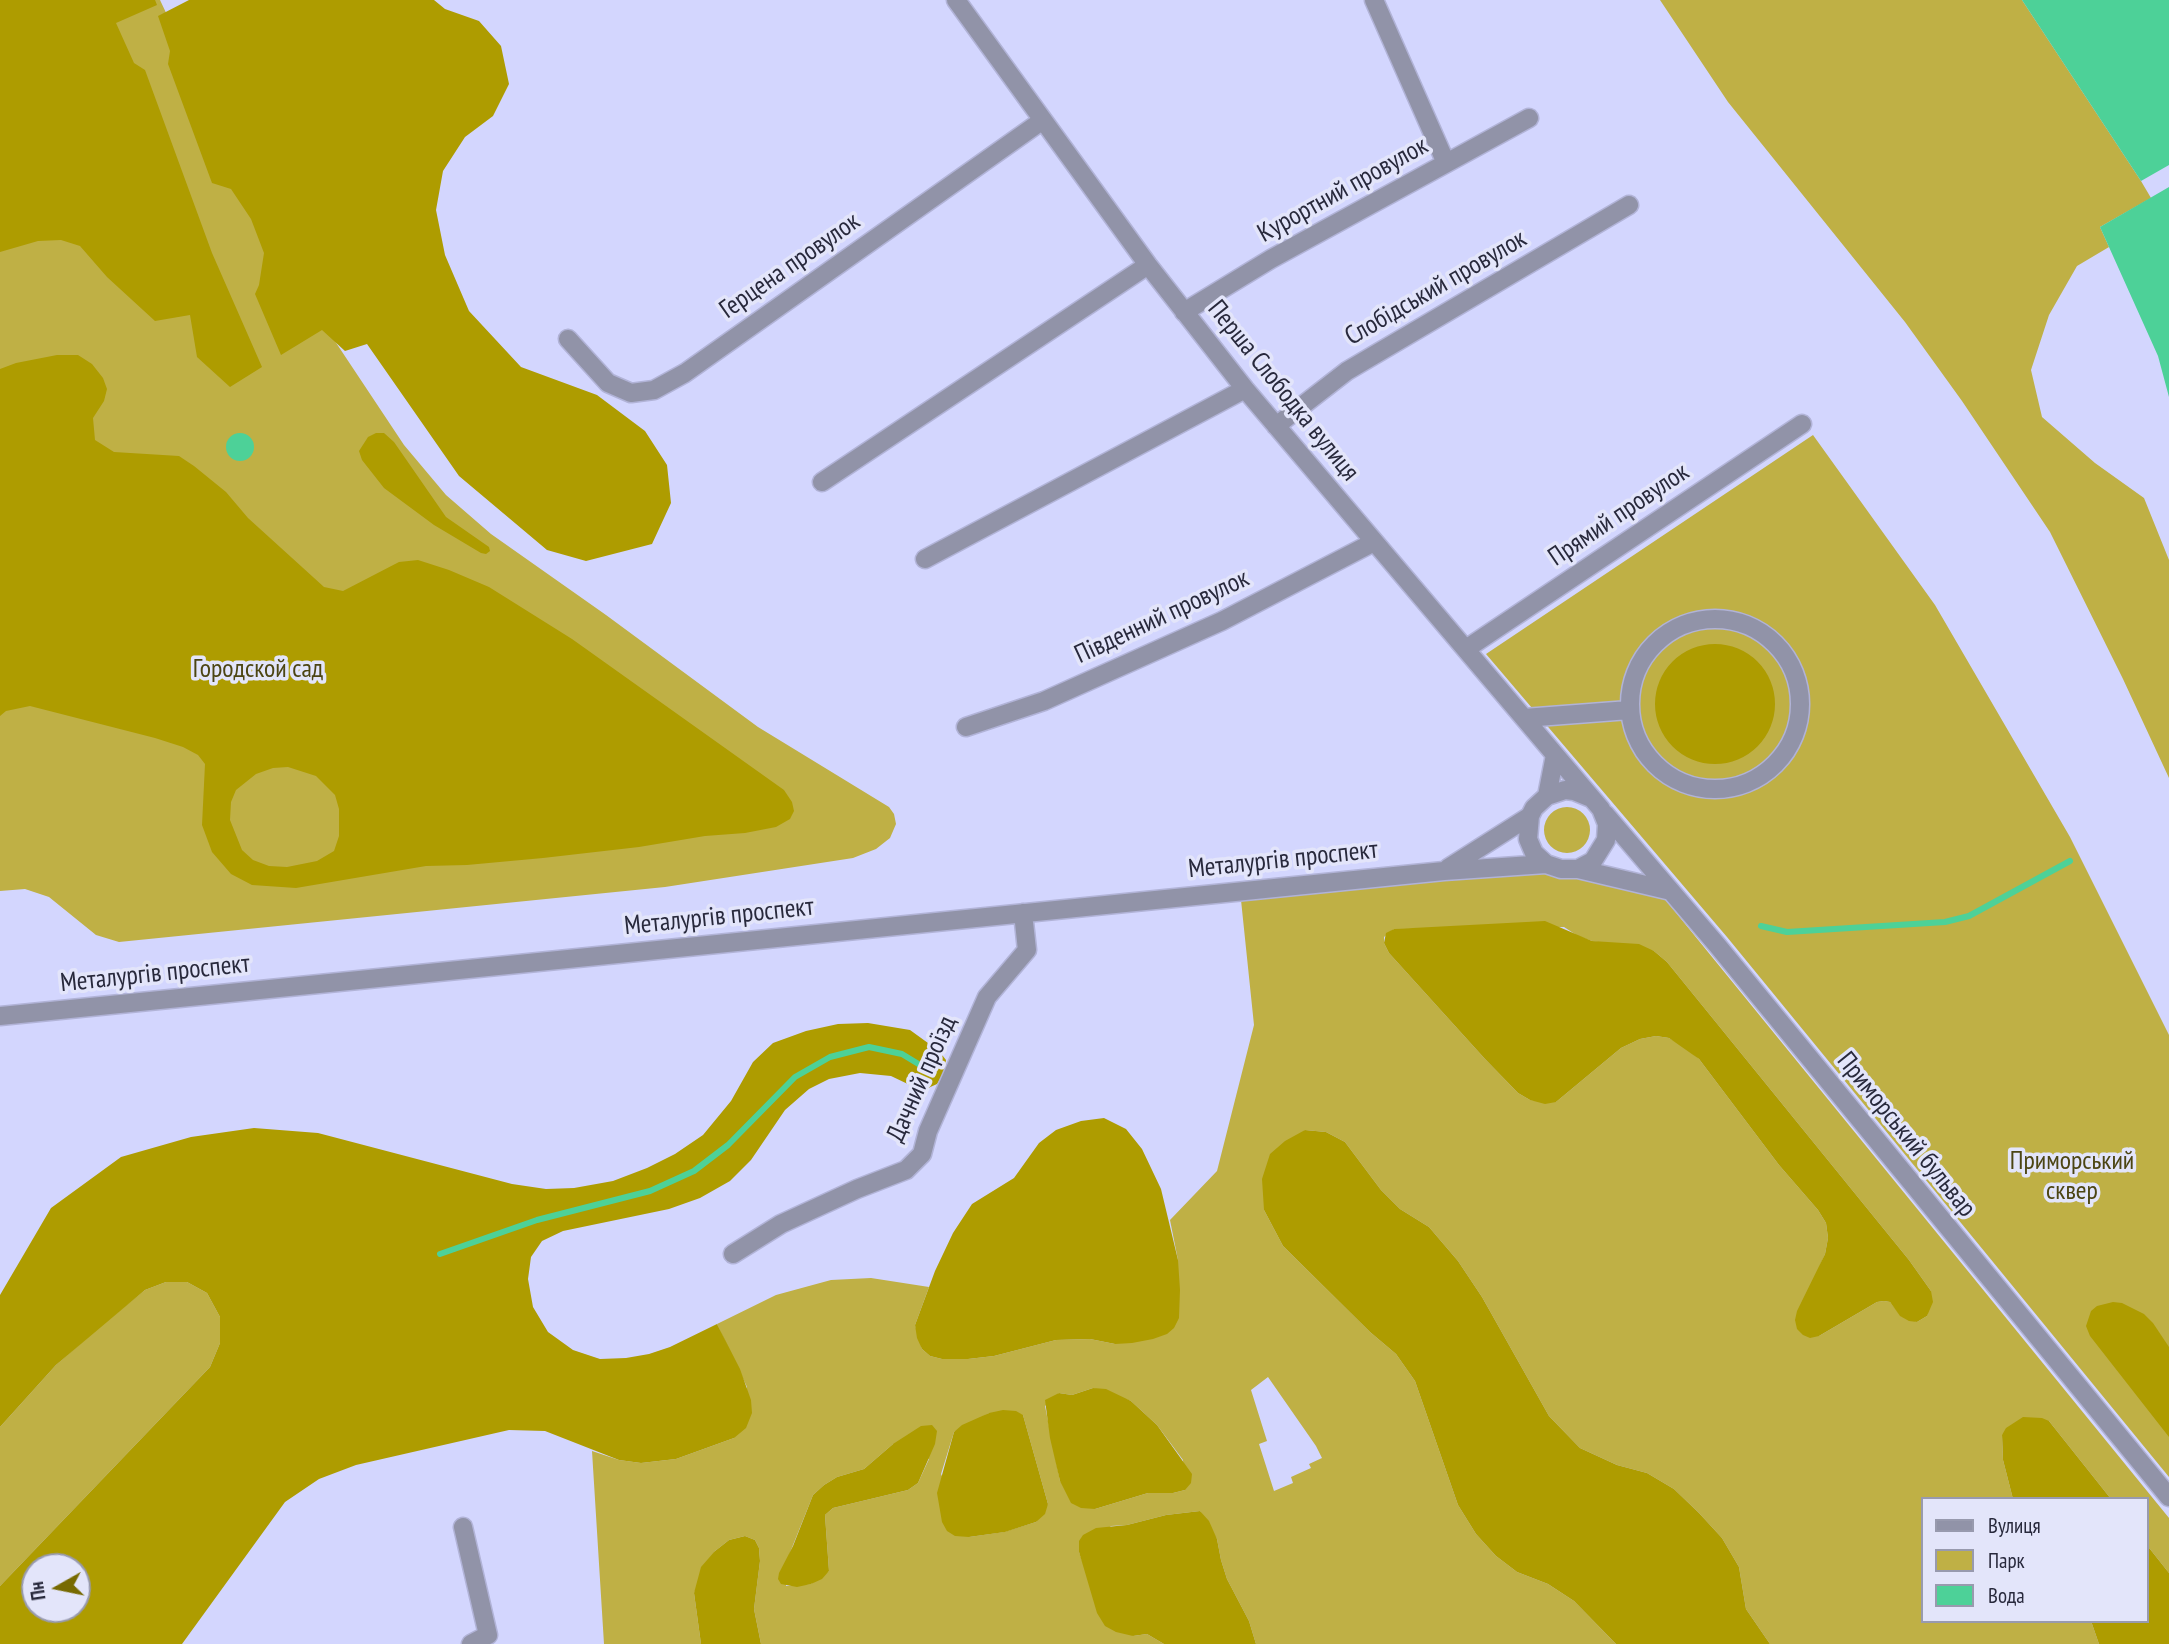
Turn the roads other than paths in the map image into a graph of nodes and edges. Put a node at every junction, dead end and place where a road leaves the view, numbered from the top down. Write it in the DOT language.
graph roads {
  1 [pos="957,0"];
  2 [pos="1374,0"];
  3 [pos="1528,118"];
  4 [pos="1043,120"];
  5 [pos="1446,163"];
  6 [pos="1629,205"];
  7 [pos="1148,265"];
  8 [pos="1184,312"];
  9 [pos="568,339"];
  10 [pos="1245,390"];
  11 [pos="1802,425"];
  12 [pos="1276,426"];
  13 [pos="822,482"];
  14 [pos="1374,542"];
  15 [pos="925,559"];
  16 [pos="1466,649"];
  17 [pos="1629,710"];
  18 [pos="1524,718"];
  19 [pos="966,727"];
  20 [pos="1555,755"];
  21 [pos="1547,796"];
  22 [pos="1596,804"];
  23 [pos="1530,816"];
  24 [pos="1545,864"];
  25 [pos="1578,869"];
  26 [pos="1444,871"];
  27 [pos="1671,891"];
  28 [pos="1023,913"];
  29 [pos="0,1016"];
  30 [pos="733,1254"];
  31 [pos="2169,1496"];
  32 [pos="463,1527"];
  33 [pos="471,1644"];
  1 -- 4 [label="street, Перша Слободка вулиця"];
  2 -- 5 [label="street"];
  3 -- 5 [label="street, Курортний провулок"];
  4 -- 7 [label="street, Перша Слободка вулиця"];
  4 -- 9 [label="street, Герцена провулок"];
  5 -- 8 [label="street, Курортний провулок"];
  6 -- 12 [label="street, Слобідський провулок"];
  7 -- 8 [label="street, Перша Слободка вулиця"];
  7 -- 13 [label="street"];
  8 -- 10 [label="street, Перша Слободка вулиця"];
  10 -- 12 [label="street, Перша Слободка вулиця"];
  10 -- 15 [label="street"];
  11 -- 16 [label="street, Прямий провулок"];
  12 -- 14 [label="street, Перша Слободка вулиця"];
  14 -- 16 [label="street, Перша Слободка вулиця"];
  14 -- 19 [label="street, Південний провулок"];
  16 -- 18 [label="street, Перша Слободка вулиця"];
  17 -- 17 [label="street"];
  17 -- 18 [label="street"];
  18 -- 20 [label="street, Перша Слободка вулиця"];
  20 -- 21 [label="street"];
  20 -- 22 [label="street, Перша Слободка вулиця"];
  21 -- 22 [label="street"];
  21 -- 23 [label="street"];
  22 -- 25 [label="street"];
  22 -- 27 [label="street, Приморський бульвар"];
  23 -- 24 [label="street"];
  23 -- 26 [label="street"];
  24 -- 25 [label="street"];
  24 -- 26 [label="street, Металургів проспект"];
  25 -- 27 [label="street"];
  26 -- 28 [label="street, Металургів проспект"];
  27 -- 31 [label="street, Приморський бульвар"];
  28 -- 29 [label="street, Металургів проспект"];
  28 -- 30 [label="street, Дачний проїзд"];
  32 -- 33 [label="street"];
}
